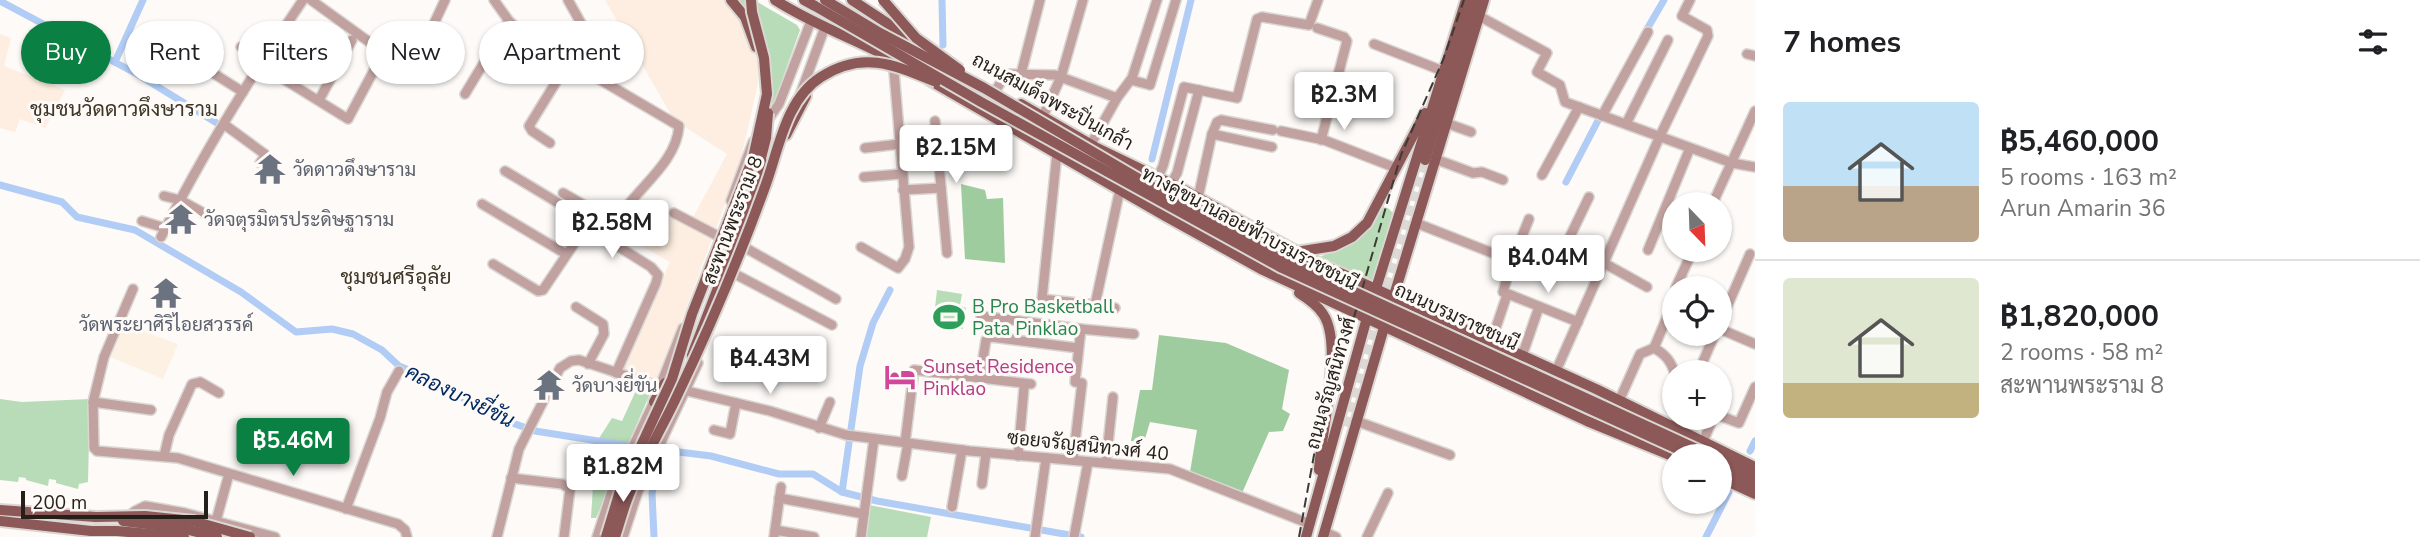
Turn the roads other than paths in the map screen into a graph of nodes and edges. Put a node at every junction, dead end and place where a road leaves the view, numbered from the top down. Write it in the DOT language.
graph roads {
  1 [pos="303,0"];
  2 [pos="311,0"];
  3 [pos="445,0"];
  4 [pos="494,0"];
  5 [pos="568,0"];
  6 [pos="731,0"];
  7 [pos="751,0"];
  8 [pos="775,0"];
  9 [pos="804,0"];
  10 [pos="818,0"];
  11 [pos="825,0"];
  12 [pos="836,0"];
  13 [pos="852,0"];
  14 [pos="883,0"];
  15 [pos="1040,0"];
  16 [pos="1083,0"];
  17 [pos="1157,0"];
  18 [pos="1176,0"];
  19 [pos="1318,0"];
  20 [pos="1466,0"];
  21 [pos="1475,0"];
  22 [pos="1484,0"];
  23 [pos="1690,0"];
  24 [pos="1479,16"];
  25 [pos="289,21"];
  26 [pos="435,21"];
  27 [pos="509,21"];
  28 [pos="580,21"];
  29 [pos="811,21"];
  30 [pos="825,27"];
  31 [pos="1317,28"];
  32 [pos="902,33"];
  33 [pos="1648,33"];
  34 [pos="1668,40"];
  35 [pos="1374,44"];
  36 [pos="934,54"];
  37 [pos="887,56"];
  38 [pos="479,71"];
  39 [pos="1443,71"];
  40 [pos="1021,74"];
  41 [pos="921,75"];
  42 [pos="1061,78"];
  43 [pos="224,80"];
  44 [pos="1131,80"];
  45 [pos="248,84"];
  46 [pos="295,84"];
  47 [pos="328,84"];
  48 [pos="555,84"];
  49 [pos="608,84"];
  50 [pos="984,88"];
  51 [pos="1438,88"];
  52 [pos="996,90"];
  53 [pos="1199,90"];
  54 [pos="243,92"];
  55 [pos="465,94"];
  56 [pos="767,94"];
  57 [pos="1117,98"];
  58 [pos="319,100"];
  59 [pos="981,102"];
  60 [pos="1579,107"];
  61 [pos="1755,111"];
  62 [pos="1043,116"];
  63 [pos="1602,116"];
  64 [pos="935,121"];
  65 [pos="1446,122"];
  66 [pos="786,123"];
  67 [pos="1626,124"];
  68 [pos="225,125"];
  69 [pos="760,131"];
  70 [pos="1471,132"];
  71 [pos="1212,134"];
  72 [pos="1660,136"];
  73 [pos="784,140"];
  74 [pos="1321,140"];
  75 [pos="550,143"];
  76 [pos="900,144"];
  77 [pos="752,145"];
  78 [pos="1094,146"];
  79 [pos="1272,147"];
  80 [pos="865,148"];
  81 [pos="1690,148"];
  82 [pos="1058,153"];
  83 [pos="1427,161"];
  84 [pos="1730,162"];
  85 [pos="260,163"];
  86 [pos="1755,167"];
  87 [pos="1395,168"];
  88 [pos="505,171"];
  89 [pos="902,174"];
  90 [pos="1542,175"];
  91 [pos="864,177"];
  92 [pos="1158,177"];
  93 [pos="1503,180"];
  94 [pos="1109,182"];
  95 [pos="1171,184"];
  96 [pos="941,188"];
  97 [pos="1120,189"];
  98 [pos="903,190"];
  99 [pos="1717,192"];
  100 [pos="563,193"];
  101 [pos="164,195"];
  102 [pos="1383,196"];
  103 [pos="1589,197"];
  104 [pos="1198,198"];
  105 [pos="180,200"];
  106 [pos="482,204"];
  107 [pos="1398,211"];
  108 [pos="674,213"];
  109 [pos="209,216"];
  110 [pos="1530,219"];
  111 [pos="590,220"];
  112 [pos="142,221"];
  113 [pos="615,223"];
  114 [pos="1416,223"];
  115 [pos="610,234"];
  116 [pos="718,236"];
  117 [pos="744,247"];
  118 [pos="861,247"];
  119 [pos="1648,250"];
  120 [pos="947,253"];
  121 [pos="566,254"];
  122 [pos="1292,254"];
  123 [pos="1750,254"];
  124 [pos="1312,260"];
  125 [pos="1512,261"];
  126 [pos="1604,263"];
  127 [pos="493,264"];
  128 [pos="1263,270"];
  129 [pos="733,273"];
  130 [pos="1296,286"];
  131 [pos="1647,286"];
  132 [pos="133,289"];
  133 [pos="1375,289"];
  134 [pos="1507,295"];
  135 [pos="1732,295"];
  136 [pos="1393,298"];
  137 [pos="836,299"];
  138 [pos="1095,305"];
  139 [pos="576,307"];
  140 [pos="1539,307"];
  141 [pos="1115,308"];
  142 [pos="1422,312"];
  143 [pos="701,316"];
  144 [pos="981,316"];
  145 [pos="1366,319"];
  146 [pos="1578,322"];
  147 [pos="832,325"];
  148 [pos="1383,328"];
  149 [pos="1081,329"];
  150 [pos="1460,329"];
  151 [pos="1662,329"];
  152 [pos="1134,334"];
  153 [pos="1732,334"];
  154 [pos="1410,340"];
  155 [pos="1491,342"];
  156 [pos="1755,344"];
  157 [pos="1079,348"];
  158 [pos="1654,348"];
  159 [pos="1522,356"];
  160 [pos="1448,357"];
  161 [pos="1668,360"];
  162 [pos="589,364"];
  163 [pos="399,371"];
  164 [pos="1556,371"];
  165 [pos="616,373"];
  166 [pos="980,377"];
  167 [pos="660,387"];
  168 [pos="1755,387"];
  169 [pos="687,391"];
  170 [pos="219,393"];
  171 [pos="1113,397"];
  172 [pos="1619,401"];
  173 [pos="93,402"];
  174 [pos="654,402"];
  175 [pos="830,402"];
  176 [pos="736,403"];
  177 [pos="151,410"];
  178 [pos="672,417"];
  179 [pos="1732,420"];
  180 [pos="1661,422"];
  181 [pos="1335,426"];
  182 [pos="1352,426"];
  183 [pos="819,428"];
  184 [pos="713,430"];
  185 [pos="1685,430"];
  186 [pos="1708,430"];
  187 [pos="874,439"];
  188 [pos="1703,442"];
  189 [pos="906,443"];
  190 [pos="1667,444"];
  191 [pos="1686,444"];
  192 [pos="1654,448"];
  193 [pos="962,450"];
  194 [pos="1662,451"];
  195 [pos="986,453"];
  196 [pos="1450,455"];
  197 [pos="164,456"];
  198 [pos="1017,456"];
  199 [pos="1046,458"];
  200 [pos="1073,460"];
  201 [pos="1088,462"];
  202 [pos="1106,463"];
  203 [pos="1732,464"];
  204 [pos="1755,467"];
  205 [pos="1732,473"];
  206 [pos="229,474"];
  207 [pos="1755,475"];
  208 [pos="902,476"];
  209 [pos="511,478"];
  210 [pos="1732,483"];
  211 [pos="982,484"];
  212 [pos="1755,484"];
  213 [pos="781,487"];
  214 [pos="1318,490"];
  215 [pos="1388,493"];
  216 [pos="1755,494"];
  217 [pos="779,498"];
  218 [pos="151,507"];
  219 [pos="952,507"];
  220 [pos="345,509"];
  221 [pos="0,510"];
  222 [pos="864,514"];
  223 [pos="96,517"];
  224 [pos="0,521"];
  225 [pos="216,521"];
  226 [pos="1310,524"];
  227 [pos="91,531"];
  228 [pos="1036,531"];
  229 [pos="774,533"];
  230 [pos="1074,534"];
  231 [pos="1325,536"];
  232 [pos="112,537"];
  233 [pos="128,537"];
  234 [pos="184,537"];
  235 [pos="217,537"];
  236 [pos="233,537"];
  237 [pos="250,537"];
  238 [pos="275,537"];
  239 [pos="407,537"];
  240 [pos="496,537"];
  241 [pos="564,537"];
  242 [pos="597,537"];
  243 [pos="606,537"];
  244 [pos="615,537"];
  245 [pos="622,537"];
  246 [pos="814,537"];
  247 [pos="861,537"];
  248 [pos="1306,537"];
  249 [pos="1367,537"];
  1 -- 25 [label="street"];
  2 -- 58 [label="street"];
  3 -- 26 [label="street"];
  4 -- 27 [label="street"];
  5 -- 28 [label="street"];
  6 -- 77 [label="main road"];
  7 -- 56 [label="main road, สะพานพระราม 8, bridge"];
  8 -- 29 [label="main road"];
  9 -- 59 [label="main road, ทางคู่ขนานลอยฟ้าบรมราชชนนี, bridge"];
  10 -- 29 [label="main road"];
  11 -- 50 [label="main road, ทางคู่ขนานลอยฟ้าบรมราชชนนี, bridge"];
  12 -- 30 [label="main road"];
  13 -- 32 [label="main road, ถนนสมเด็จพระปิ่นเกล้า"];
  14 -- 32 [label="main road"];
  14 -- 50 [label="main road, bridge"];
  15 -- 40 [label="street"];
  16 -- 42 [label="street"];
  17 -- 44 [label="street"];
  18 -- 44 [label="street"];
  19 -- 53 [label="street"];
  20 -- 39 [label="main road, ถนนจรัญสนิทวงศ์"];
  21 -- 83 [label="main road, ถนนจรัญสนิทวงศ์"];
  22 -- 24 [label="main road, ถนนจรัญสนิทวงศ์"];
  23 -- 72 [label="street"];
  24 -- 60 [label="street"];
  24 -- 65 [label="main road, ถนนจรัญสนิทวงศ์"];
  29 -- 30 [label="main road"];
  29 -- 69 [label="street"];
  30 -- 37 [label="main road"];
  30 -- 73 [label="street"];
  31 -- 74 [label="street"];
  32 -- 36 [label="main road, ถนนสมเด็จพระปิ่นเกล้า"];
  33 -- 63 [label="street"];
  34 -- 67 [label="street"];
  35 -- 39 [label="street"];
  36 -- 41 [label="main road"];
  36 -- 52 [label="main road, ถนนสมเด็จพระปิ่นเกล้า"];
  37 -- 41 [label="main road"];
  37 -- 73 [label="main road"];
  37 -- 76 [label="street"];
  38 -- 55 [label="street"];
  39 -- 51 [label="main road, ถนนจรัญสนิทวงศ์"];
  40 -- 42 [label="street"];
  40 -- 52 [label="street"];
  41 -- 82 [label="main road"];
  42 -- 57 [label="street"];
  42 -- 62 [label="street"];
  43 -- 54 [label="street"];
  44 -- 57 [label="street"];
  45 -- 54 [label="street"];
  46 -- 58 [label="street"];
  47 -- 58 [label="street"];
  48 -- 75 [label="street"];
  49 -- 113 [label="street"];
  50 -- 191 [label="main road, ทางคู่ขนานลอยฟ้าบรมราชชนนี, bridge"];
  51 -- 83 [label="main road, ถนนจรัญสนิทวงศ์"];
  51 -- 87 [label="main road"];
  52 -- 62 [label="main road, ถนนสมเด็จพระปิ่นเกล้า"];
  53 -- 92 [label="street"];
  53 -- 95 [label="street"];
  54 -- 68 [label="street"];
  56 -- 143 [label="main road, bridge"];
  56 -- 243 [label="main road, สะพานพระราม 8, bridge"];
  57 -- 78 [label="street"];
  59 -- 66 [label="main road, สะพานพระราม 8, bridge"];
  59 -- 190 [label="main road, ทางคู่ขนานลอยฟ้าบรมราชชนนี, bridge"];
  60 -- 63 [label="street"];
  60 -- 90 [label="street"];
  61 -- 84 [label="street"];
  62 -- 78 [label="main road, ถนนสมเด็จพระปิ่นเกล้า"];
  63 -- 67 [label="street"];
  64 -- 96 [label="street"];
  65 -- 70 [label="street"];
  65 -- 83 [label="main road, ถนนจรัญสนิทวงศ์"];
  66 -- 143 [label="main road, bridge"];
  66 -- 244 [label="main road, สะพานพระราม 8, bridge"];
  67 -- 72 [label="street"];
  68 -- 85 [label="street"];
  68 -- 105 [label="street"];
  69 -- 73 [label="street"];
  69 -- 77 [label="street"];
  71 -- 74 [label="street"];
  71 -- 79 [label="street"];
  71 -- 104 [label="street"];
  72 -- 81 [label="street"];
  72 -- 126 [label="street"];
  73 -- 117 [label="street"];
  74 -- 87 [label="street"];
  76 -- 80 [label="street"];
  76 -- 89 [label="street"];
  77 -- 116 [label="street"];
  78 -- 92 [label="main road, ถนนสมเด็จพระปิ่นเกล้า"];
  78 -- 122 [label="main road, ถนนบรมราชชนนี"];
  81 -- 84 [label="street"];
  81 -- 119 [label="street"];
  82 -- 94 [label="main road"];
  82 -- 138 [label="street"];
  83 -- 93 [label="street"];
  83 -- 107 [label="main road, ถนนจรัญสนิทวงศ์"];
  83 -- 114 [label="main road, ถนนจรัญสนิทวงศ์"];
  84 -- 86 [label="street"];
  84 -- 99 [label="street"];
  87 -- 102 [label="main road"];
  88 -- 111 [label="street"];
  89 -- 91 [label="street"];
  89 -- 98 [label="street"];
  92 -- 95 [label="main road, ถนนสมเด็จพระปิ่นเกล้า"];
  94 -- 97 [label="main road"];
  94 -- 192 [label="main road, ถนนบรมราชชนนี, bridge"];
  95 -- 104 [label="main road, ถนนสมเด็จพระปิ่นเกล้า"];
  96 -- 98 [label="street"];
  96 -- 120 [label="street"];
  97 -- 128 [label="main road"];
  97 -- 138 [label="street"];
  98 -- 118 [label="street"];
  100 -- 113 [label="street"];
  101 -- 105 [label="street"];
  102 -- 107 [label="main road"];
  102 -- 122 [label="main road"];
  103 -- 125 [label="street"];
  104 -- 122 [label="main road, ถนนสมเด็จพระปิ่นเกล้า"];
  105 -- 109 [label="street"];
  105 -- 112 [label="street"];
  106 -- 121 [label="street"];
  107 -- 133 [label="main road, ถนนจรัญสนิทวงศ์"];
  108 -- 116 [label="street"];
  110 -- 125 [label="street"];
  111 -- 115 [label="street"];
  111 -- 121 [label="street"];
  113 -- 115 [label="street"];
  114 -- 125 [label="street"];
  114 -- 136 [label="main road, ถนนจรัญสนิทวงศ์"];
  115 -- 165 [label="street"];
  116 -- 167 [label="street"];
  117 -- 129 [label="street"];
  117 -- 137 [label="street"];
  121 -- 127 [label="street"];
  122 -- 124 [label="main road, ถนนสมเด็จพระปิ่นเกล้า"];
  122 -- 180 [label="main road, ถนนบรมราชชนนี, bridge"];
  123 -- 135 [label="street"];
  124 -- 130 [label="main road"];
  124 -- 133 [label="main road, ถนนสมเด็จพระปิ่นเกล้า"];
  125 -- 134 [label="street"];
  126 -- 131 [label="street"];
  126 -- 146 [label="street"];
  128 -- 130 [label="main road"];
  128 -- 214 [label="main road"];
  129 -- 147 [label="street"];
  129 -- 169 [label="street"];
  130 -- 145 [label="main road"];
  132 -- 173 [label="street"];
  133 -- 136 [label="main road, ถนนสมเด็จพระปิ่นเกล้า"];
  133 -- 145 [label="main road, ถนนจรัญสนิทวงศ์"];
  134 -- 140 [label="street"];
  134 -- 155 [label="street"];
  136 -- 142 [label="main road, ถนนบรมราชชนนี"];
  136 -- 148 [label="main road, ถนนจรัญสนิทวงศ์"];
  138 -- 141 [label="street"];
  139 -- 162 [label="street"];
  140 -- 146 [label="street"];
  140 -- 159 [label="street"];
  142 -- 150 [label="main road, ถนนบรมราชชนนี"];
  142 -- 154 [label="main road"];
  143 -- 174 [label="main road"];
  143 -- 178 [label="main road"];
  144 -- 149 [label="street"];
  145 -- 148 [label="main road, ถนนบรมราชชนนี"];
  145 -- 181 [label="main road, ถนนจรัญสนิทวงศ์"];
  146 -- 164 [label="street"];
  148 -- 154 [label="main road, ถนนบรมราชชนนี"];
  148 -- 182 [label="main road, ถนนจรัญสนิทวงศ์"];
  149 -- 152 [label="street"];
  149 -- 157 [label="street"];
  150 -- 155 [label="main road, ถนนบรมราชชนนี"];
  150 -- 160 [label="main road"];
  151 -- 158 [label="street"];
  153 -- 156 [label="street"];
  154 -- 160 [label="main road, ถนนบรมราชชนนี"];
  155 -- 159 [label="main road, ถนนบรมราชชนนี"];
  157 -- 166 [label="street"];
  157 -- 200 [label="street"];
  158 -- 161 [label="street"];
  158 -- 172 [label="street"];
  159 -- 164 [label="main road, ถนนบรมราชชนนี"];
  160 -- 192 [label="main road, ถนนบรมราชชนนี"];
  162 -- 165 [label="street"];
  162 -- 209 [label="street"];
  163 -- 220 [label="street"];
  164 -- 172 [label="main road, ถนนบรมราชชนนี"];
  165 -- 167 [label="street"];
  166 -- 189 [label="street"];
  166 -- 198 [label="street"];
  167 -- 174 [label="street"];
  168 -- 179 [label="street"];
  169 -- 176 [label="street, ซอยจรัญสนิทวงศ์ 40"];
  169 -- 178 [label="street"];
  170 -- 197 [label="street"];
  171 -- 202 [label="street"];
  172 -- 180 [label="main road, ถนนบรมราชชนนี"];
  173 -- 177 [label="street"];
  173 -- 197 [label="street"];
  174 -- 242 [label="street"];
  175 -- 183 [label="street"];
  176 -- 183 [label="street, ซอยจรัญสนิทวงศ์ 40"];
  176 -- 184 [label="street"];
  178 -- 245 [label="street"];
  181 -- 182 [label="main road"];
  181 -- 214 [label="main road, ถนนจรัญสนิทวงศ์"];
  182 -- 196 [label="street"];
  182 -- 231 [label="main road, ถนนจรัญสนิทวงศ์"];
  183 -- 187 [label="street, ซอยจรัญสนิทวงศ์ 40"];
  185 -- 188 [label="main road, ถนนบรมราชชนนี"];
  186 -- 188 [label="street"];
  187 -- 189 [label="street, ซอยจรัญสนิทวงศ์ 40"];
  187 -- 222 [label="street"];
  188 -- 204 [label="main road, ถนนบรมราชชนนี"];
  189 -- 193 [label="street, ซอยจรัญสนิทวงศ์ 40"];
  189 -- 208 [label="street"];
  192 -- 194 [label="main road, ถนนบรมราชชนนี"];
  193 -- 195 [label="street, ซอยจรัญสนิทวงศ์ 40"];
  193 -- 219 [label="street"];
  195 -- 198 [label="street, ซอยจรัญสนิทวงศ์ 40"];
  195 -- 211 [label="street"];
  197 -- 206 [label="street"];
  198 -- 199 [label="street, ซอยจรัญสนิทวงศ์ 40"];
  199 -- 200 [label="street, ซอยจรัญสนิทวงศ์ 40"];
  199 -- 228 [label="street"];
  200 -- 201 [label="street, ซอยจรัญสนิทวงศ์ 40"];
  201 -- 202 [label="street, ซอยจรัญสนิทวงศ์ 40"];
  201 -- 230 [label="street"];
  202 -- 226 [label="street, ซอยจรัญสนิทวงศ์ 40"];
  203 -- 207 [label="main road"];
  205 -- 212 [label="main road"];
  206 -- 220 [label="street"];
  206 -- 225 [label="street"];
  209 -- 240 [label="street"];
  209 -- 241 [label="street"];
  210 -- 216 [label="main road"];
  213 -- 217 [label="street"];
  214 -- 226 [label="main road, ถนนจรัญสนิทวงศ์"];
  215 -- 249 [label="street"];
  217 -- 222 [label="street"];
  217 -- 229 [label="street"];
  218 -- 225 [label="street"];
  218 -- 233 [label="street"];
  218 -- 236 [label="street"];
  220 -- 239 [label="street"];
  221 -- 223 [label="main road"];
  222 -- 247 [label="street"];
  223 -- 235 [label="main road, bridge"];
  223 -- 237 [label="main road, bridge"];
  224 -- 227 [label="main road"];
  225 -- 238 [label="street"];
  226 -- 248 [label="main road, ถนนจรัญสนิทวงศ์"];
  227 -- 232 [label="main road, bridge"];
  227 -- 234 [label="main road, bridge"];
  229 -- 246 [label="street"];
}
